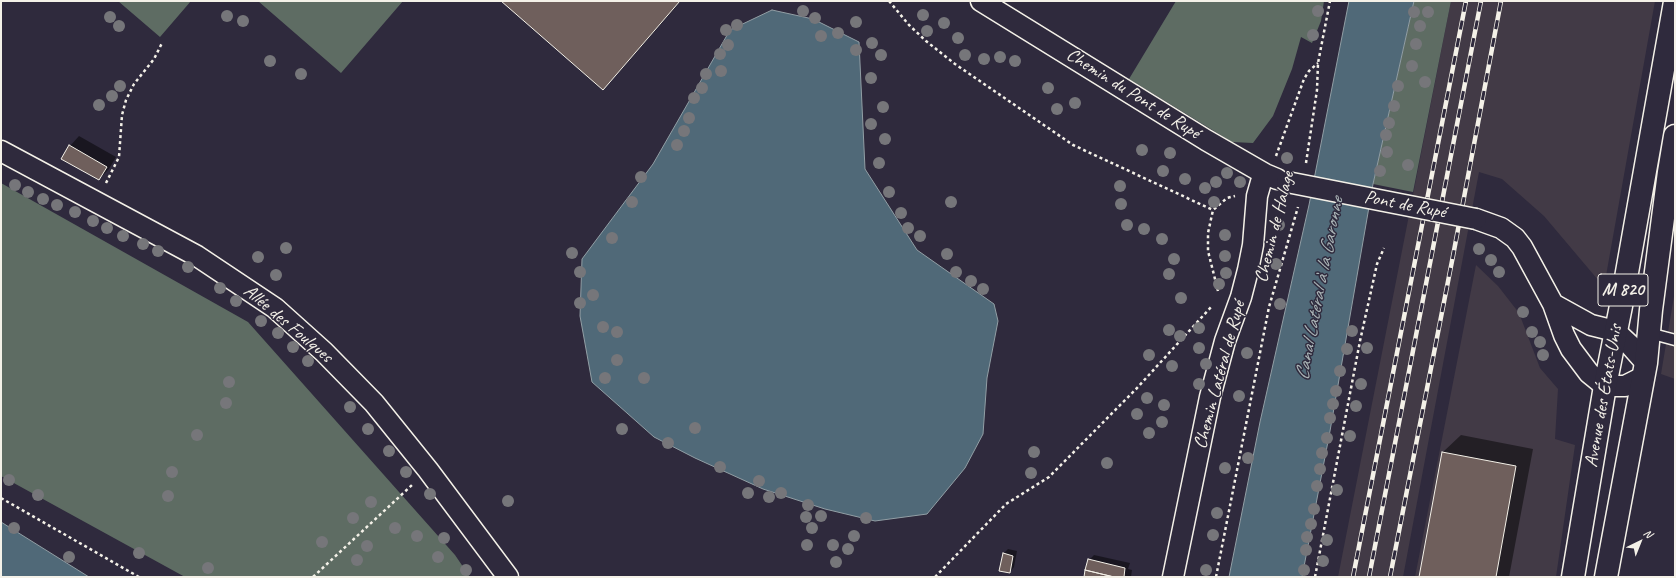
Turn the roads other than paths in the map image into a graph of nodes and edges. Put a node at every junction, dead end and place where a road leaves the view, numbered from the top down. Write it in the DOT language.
graph roads {
  1 [pos="981,1"];
  2 [pos="1675,2"];
  3 [pos="1675,136"];
  4 [pos="1,151"];
  5 [pos="1672,172"];
  6 [pos="1265,174"];
  7 [pos="1287,182"];
  8 [pos="1553,304"];
  9 [pos="1615,331"];
  10 [pos="1649,333"];
  11 [pos="1675,340"];
  12 [pos="1645,370"];
  13 [pos="1605,386"];
  14 [pos="508,577"];
  15 [pos="1173,577"];
  16 [pos="1573,577"];
  17 [pos="1606,577"];
  1 -- 6 [label="street, Chemin du Pont de Rupé"];
  2 -- 9 [label="main road, Avenue des États-Unis / M 820"];
  3 -- 5 [label="main road, Avenue des États-Unis / M 820"];
  4 -- 14 [label="street, Allée des Foulques"];
  5 -- 10 [label="main road, Avenue des États-Unis / M 820"];
  6 -- 7 [label="street, Chemin du Pont de Rupé"];
  6 -- 15 [label="street, Chemin Latéral de Rupé"];
  7 -- 8 [label="street, Pont de Rupé, bridge"];
  8 -- 9 [label="street"];
  8 -- 13 [label="street"];
  9 -- 12 [label="street"];
  9 -- 13 [label="main road, Avenue des États-Unis / M 820"];
  10 -- 11 [label="lane"];
  10 -- 12 [label="main road, Avenue des États-Unis / M 820"];
  12 -- 13 [label="street"];
  12 -- 17 [label="main road, Avenue des États-Unis / M 820"];
  13 -- 16 [label="main road, Avenue des États-Unis / M 820"];
}
